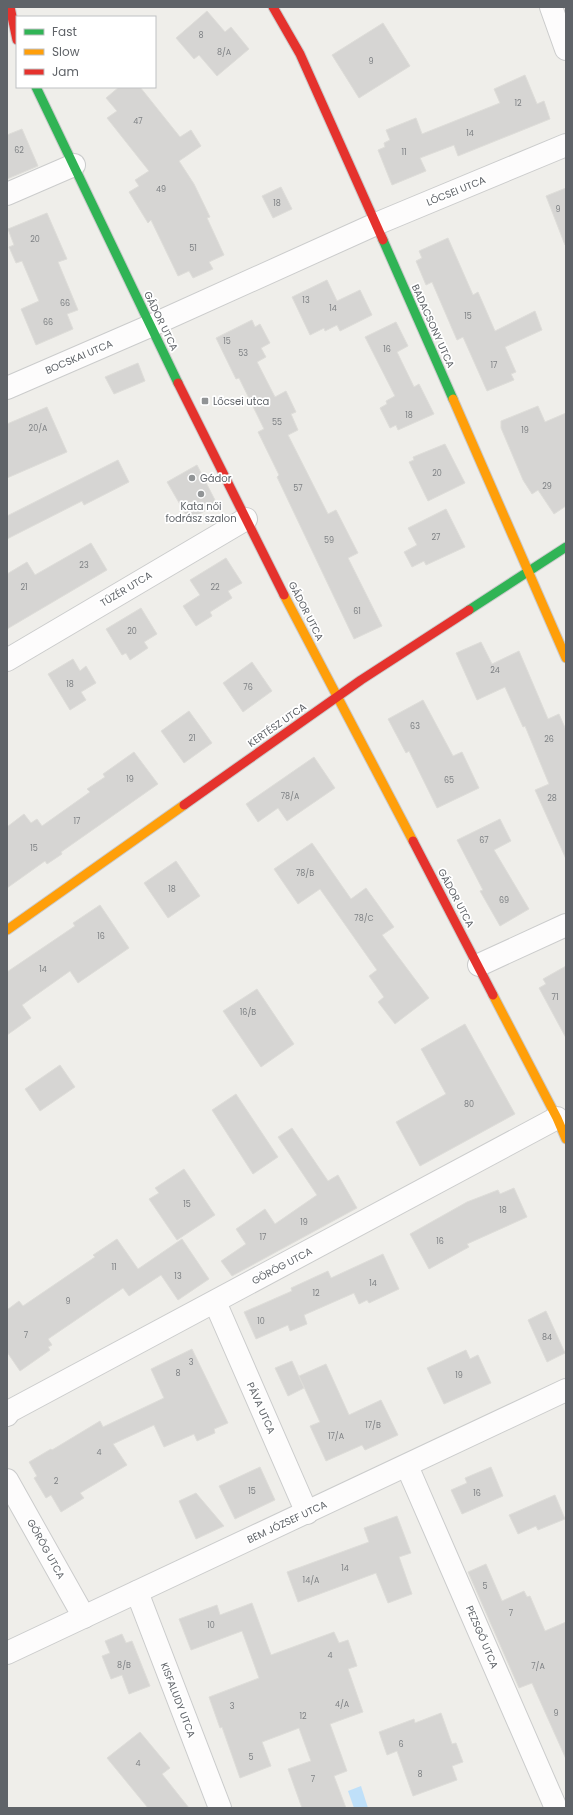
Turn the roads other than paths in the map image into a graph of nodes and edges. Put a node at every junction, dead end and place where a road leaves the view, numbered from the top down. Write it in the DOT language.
graph roads {
  1 [pos="274,7"];
  2 [pos="551,7"];
  3 [pos="566,48"];
  4 [pos="36,88"];
  5 [pos="566,145"];
  6 [pos="74,165"];
  7 [pos="7,194"];
  8 [pos="376,224"];
  9 [pos="150,326"];
  10 [pos="7,388"];
  11 [pos="246,519"];
  12 [pos="566,548"];
  13 [pos="529,572"];
  14 [pos="566,658"];
  15 [pos="7,660"];
  16 [pos="338,696"];
  17 [pos="566,925"];
  18 [pos="7,930"];
  19 [pos="479,965"];
  20 [pos="557,1118"];
  21 [pos="566,1139"];
  22 [pos="214,1302"];
  23 [pos="566,1390"];
  24 [pos="7,1415"];
  25 [pos="407,1466"];
  26 [pos="7,1480"];
  27 [pos="307,1513"];
  28 [pos="137,1592"];
  29 [pos="84,1617"];
  30 [pos="7,1653"];
  31 [pos="220,1808"];
  32 [pos="556,1808"];
  1 -- 8 [label="street, BADACSONY UTCA"];
  2 -- 3 [label="street"];
  4 -- 6 [label="street, GÁDOR UTCA"];
  5 -- 8 [label="street, LŐCSEI UTCA"];
  6 -- 7 [label="street"];
  6 -- 9 [label="street, GÁDOR UTCA"];
  8 -- 9 [label="street, LŐCSEI UTCA"];
  8 -- 13 [label="street, BADACSONY UTCA"];
  9 -- 10 [label="street, BOCSKAI UTCA"];
  9 -- 11 [label="street, GÁDOR UTCA"];
  11 -- 15 [label="street, TÜZÉR UTCA"];
  11 -- 16 [label="street, GÁDOR UTCA"];
  12 -- 13 [label="street, KERTÉSZ UTCA"];
  13 -- 14 [label="street, BADACSONY UTCA"];
  13 -- 16 [label="street, KERTÉSZ UTCA"];
  16 -- 18 [label="street, KERTÉSZ UTCA"];
  16 -- 19 [label="street, GÁDOR UTCA"];
  17 -- 19 [label="street"];
  19 -- 20 [label="street, GÁDOR UTCA"];
  20 -- 21 [label="street, GÁDOR UTCA"];
  20 -- 22 [label="street, GÖRÖG UTCA"];
  22 -- 24 [label="street, GÖRÖG UTCA"];
  22 -- 27 [label="street, PÁVA UTCA"];
  23 -- 25 [label="street, BEM JÓZSEF UTCA"];
  25 -- 27 [label="street, BEM JÓZSEF UTCA"];
  25 -- 32 [label="street, PEZSGŐ UTCA"];
  26 -- 29 [label="street, GÖRÖG UTCA"];
  27 -- 28 [label="street, BEM JÓZSEF UTCA"];
  28 -- 29 [label="street, BEM JÓZSEF UTCA"];
  28 -- 31 [label="street, KISFALUDY UTCA"];
  29 -- 30 [label="street, BEM JÓZSEF UTCA"];
}
